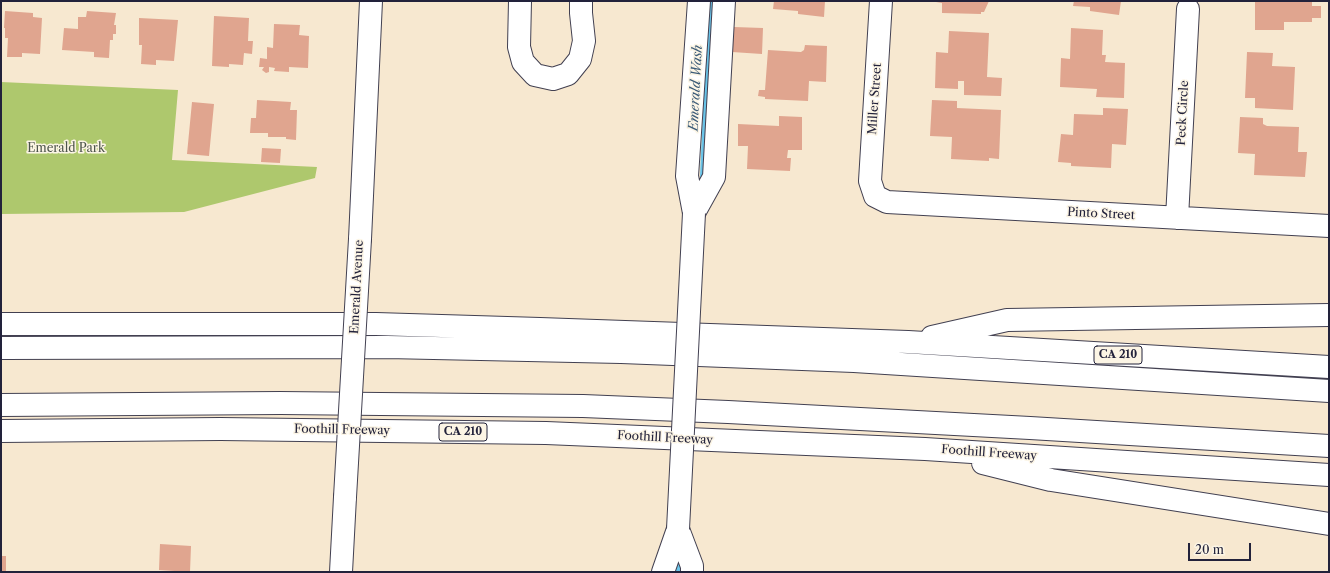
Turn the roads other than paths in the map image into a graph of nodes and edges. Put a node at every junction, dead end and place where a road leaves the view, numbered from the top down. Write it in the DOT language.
graph roads {
  1 [pos="371,1"];
  2 [pos="520,1"];
  3 [pos="581,1"];
  4 [pos="699,1"];
  5 [pos="724,1"];
  6 [pos="881,1"];
  7 [pos="1188,9"];
  8 [pos="875,196"];
  9 [pos="694,213"];
  10 [pos="1177,218"];
  11 [pos="1329,226"];
  12 [pos="1329,315"];
  13 [pos="1,324"];
  14 [pos="908,342"];
  15 [pos="1,348"];
  16 [pos="1329,367"];
  17 [pos="1329,391"];
  18 [pos="1,405"];
  19 [pos="1,431"];
  20 [pos="1329,446"];
  21 [pos="925,449"];
  22 [pos="1329,475"];
  23 [pos="1329,524"];
  24 [pos="678,529"];
  25 [pos="341,572"];
  26 [pos="663,572"];
  27 [pos="692,572"];
  1 -- 25 [label="main road, Emerald Avenue, bridge"];
  2 -- 3 [label="main road"];
  4 -- 9 [label="main road"];
  5 -- 9 [label="main road"];
  6 -- 8 [label="main road, Miller Street"];
  7 -- 10 [label="main road, Peck Circle"];
  8 -- 10 [label="main road, Pinto Street"];
  9 -- 24 [label="main road, bridge"];
  10 -- 11 [label="main road, Pinto Street"];
  12 -- 14 [label="main road"];
  13 -- 14 [label="main road, CA 210"];
  14 -- 16 [label="main road, CA 210"];
  15 -- 17 [label="main road"];
  18 -- 20 [label="main road"];
  19 -- 21 [label="main road, Foothill Freeway / CA 210"];
  21 -- 22 [label="main road, Foothill Freeway / CA 210"];
  21 -- 23 [label="main road"];
  24 -- 26 [label="main road"];
  24 -- 27 [label="main road"];
}
